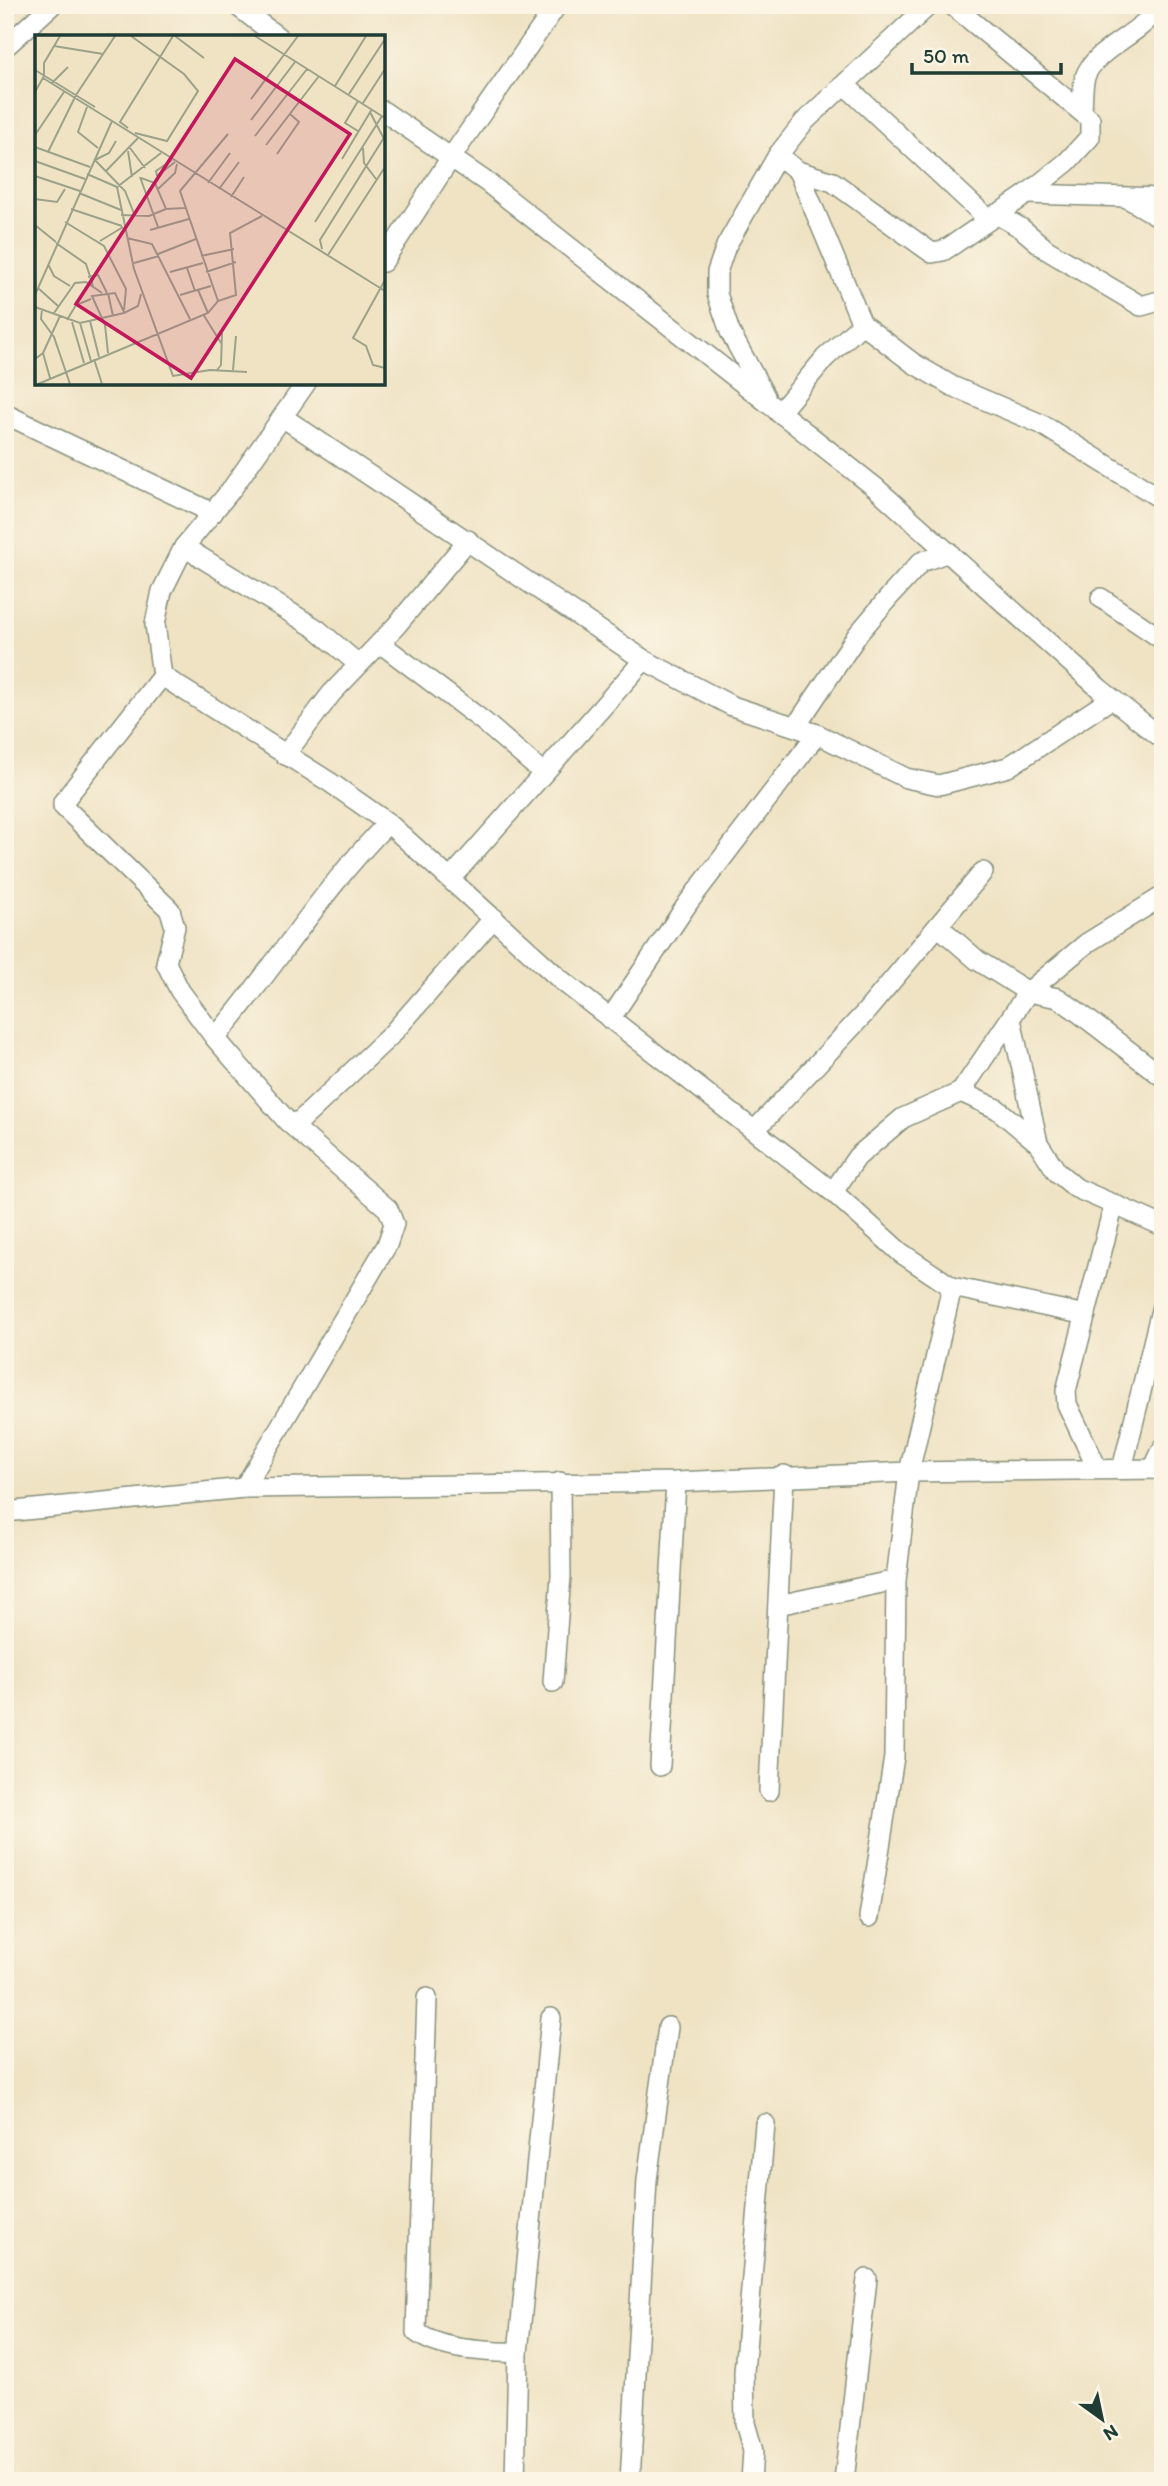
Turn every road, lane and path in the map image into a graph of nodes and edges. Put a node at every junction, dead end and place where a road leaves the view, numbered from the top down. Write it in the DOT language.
graph roads {
  1 [pos="52,5"];
  2 [pos="236,5"];
  3 [pos="557,5"];
  4 [pos="929,5"];
  5 [pos="952,5"];
  6 [pos="1160,5"];
  7 [pos="275,35"];
  8 [pos="5,47"];
  9 [pos="845,85"];
  10 [pos="1082,110"];
  11 [pos="385,112"];
  12 [pos="778,155"];
  13 [pos="452,156"];
  14 [pos="798,172"];
  15 [pos="1027,194"];
  16 [pos="1126,198"];
  17 [pos="1163,198"];
  18 [pos="992,216"];
  19 [pos="1163,219"];
  20 [pos="385,259"];
  21 [pos="1163,300"];
  22 [pos="862,324"];
  23 [pos="305,385"];
  24 [pos="779,413"];
  25 [pos="5,414"];
  26 [pos="284,418"];
  27 [pos="1163,500"];
  28 [pos="213,513"];
  29 [pos="468,540"];
  30 [pos="184,547"];
  31 [pos="949,552"];
  32 [pos="1101,598"];
  33 [pos="1163,640"];
  34 [pos="380,643"];
  35 [pos="644,660"];
  36 [pos="358,664"];
  37 [pos="162,676"];
  38 [pos="1111,699"];
  39 [pos="796,726"];
  40 [pos="817,734"];
  41 [pos="1163,739"];
  42 [pos="285,755"];
  43 [pos="542,772"];
  44 [pos="388,823"];
  45 [pos="983,872"];
  46 [pos="451,878"];
  47 [pos="1160,900"];
  48 [pos="494,918"];
  49 [pos="938,926"];
  50 [pos="1028,992"];
  51 [pos="1011,1019"];
  52 [pos="610,1020"];
  53 [pos="215,1038"];
  54 [pos="1163,1077"];
  55 [pos="961,1092"];
  56 [pos="292,1122"];
  57 [pos="755,1130"];
  58 [pos="1038,1143"];
  59 [pos="833,1192"];
  60 [pos="1114,1204"];
  61 [pos="1163,1226"];
  62 [pos="952,1287"];
  63 [pos="1163,1302"];
  64 [pos="1086,1315"];
  65 [pos="1163,1448"];
  66 [pos="1097,1468"];
  67 [pos="1122,1469"];
  68 [pos="1158,1469"];
  69 [pos="909,1472"];
  70 [pos="784,1475"];
  71 [pos="560,1482"];
  72 [pos="676,1482"];
  73 [pos="244,1488"];
  74 [pos="5,1512"];
  75 [pos="896,1580"];
  76 [pos="778,1605"];
  77 [pos="553,1682"];
  78 [pos="660,1766"];
  79 [pos="769,1791"];
  80 [pos="869,1916"];
  81 [pos="427,1998"];
  82 [pos="551,2018"];
  83 [pos="668,2026"];
  84 [pos="765,2124"];
  85 [pos="867,2279"];
  86 [pos="518,2353"];
  87 [pos="515,2481"];
  88 [pos="630,2481"];
  89 [pos="751,2481"];
  90 [pos="844,2481"];
  1 -- 8 [label="street"];
  2 -- 7 [label="street"];
  3 -- 13 [label="street"];
  4 -- 9 [label="street"];
  5 -- 10 [label="street"];
  6 -- 10 [label="street"];
  9 -- 12 [label="street"];
  9 -- 18 [label="street"];
  10 -- 15 [label="street"];
  11 -- 13 [label="street"];
  12 -- 14 [label="street"];
  12 -- 24 [label="street"];
  13 -- 20 [label="street"];
  13 -- 24 [label="street"];
  14 -- 18 [label="street"];
  14 -- 22 [label="street"];
  15 -- 16 [label="street"];
  15 -- 18 [label="street"];
  16 -- 17 [label="street"];
  16 -- 19 [label="street"];
  18 -- 21 [label="street"];
  22 -- 24 [label="street"];
  22 -- 27 [label="street"];
  23 -- 26 [label="street"];
  24 -- 31 [label="street"];
  25 -- 28 [label="street"];
  26 -- 28 [label="street"];
  26 -- 29 [label="street"];
  28 -- 30 [label="street"];
  29 -- 34 [label="street"];
  29 -- 35 [label="street"];
  30 -- 36 [label="street"];
  30 -- 37 [label="street"];
  31 -- 38 [label="street"];
  31 -- 39 [label="street"];
  32 -- 33 [label="street"];
  34 -- 36 [label="street"];
  34 -- 43 [label="street"];
  35 -- 39 [label="street"];
  35 -- 43 [label="street"];
  36 -- 42 [label="street"];
  37 -- 42 [label="street"];
  37 -- 53 [label="street"];
  38 -- 40 [label="street"];
  38 -- 41 [label="street"];
  39 -- 40 [label="street"];
  40 -- 52 [label="street"];
  42 -- 44 [label="street"];
  43 -- 46 [label="street"];
  44 -- 46 [label="street"];
  44 -- 53 [label="street"];
  45 -- 49 [label="street"];
  46 -- 48 [label="street"];
  47 -- 50 [label="street"];
  48 -- 52 [label="street"];
  48 -- 56 [label="street"];
  49 -- 50 [label="street"];
  49 -- 57 [label="street"];
  50 -- 51 [label="street"];
  50 -- 54 [label="street"];
  51 -- 55 [label="street"];
  51 -- 58 [label="street"];
  52 -- 57 [label="street"];
  53 -- 56 [label="street"];
  55 -- 58 [label="street"];
  55 -- 59 [label="street"];
  56 -- 73 [label="street"];
  57 -- 59 [label="street"];
  58 -- 60 [label="street"];
  59 -- 62 [label="street"];
  60 -- 61 [label="street"];
  60 -- 64 [label="street"];
  62 -- 64 [label="street"];
  62 -- 69 [label="street"];
  63 -- 67 [label="street"];
  64 -- 66 [label="street"];
  65 -- 68 [label="street"];
  66 -- 67 [label="street"];
  66 -- 69 [label="street"];
  67 -- 68 [label="street"];
  69 -- 70 [label="street"];
  69 -- 75 [label="street"];
  70 -- 72 [label="street"];
  70 -- 76 [label="street"];
  71 -- 72 [label="street"];
  71 -- 73 [label="street"];
  71 -- 77 [label="street"];
  72 -- 78 [label="street"];
  73 -- 74 [label="street"];
  75 -- 76 [label="street"];
  75 -- 80 [label="street"];
  76 -- 79 [label="street"];
  81 -- 86 [label="street"];
  82 -- 86 [label="street"];
  83 -- 88 [label="street"];
  84 -- 89 [label="street"];
  85 -- 90 [label="street"];
  86 -- 87 [label="street"];
}
